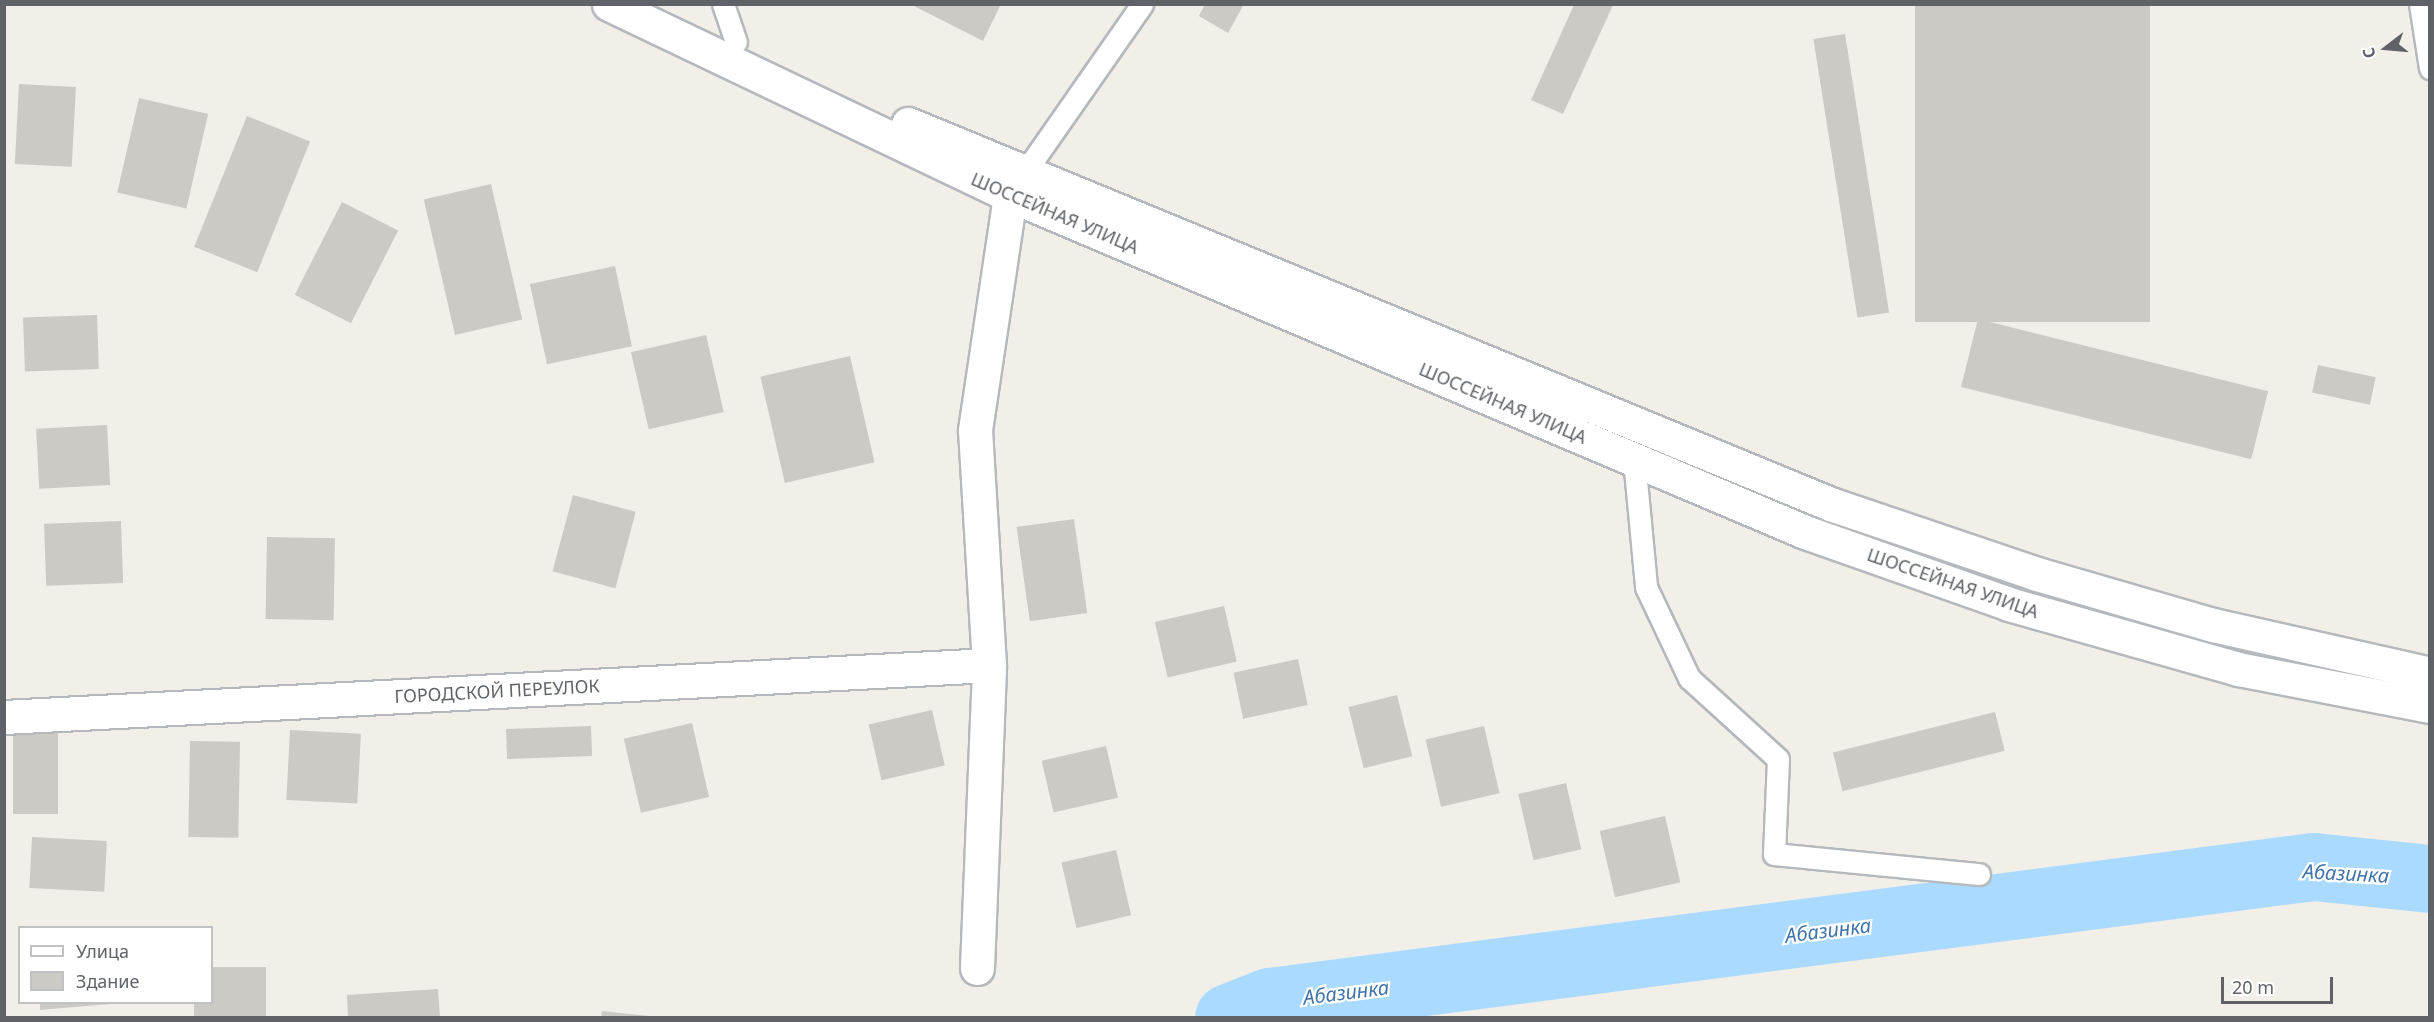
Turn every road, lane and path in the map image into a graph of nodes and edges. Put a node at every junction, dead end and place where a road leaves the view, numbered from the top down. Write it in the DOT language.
graph roads {
  1 [pos="609,4"];
  2 [pos="658,4"];
  3 [pos="723,4"];
  4 [pos="1142,4"];
  5 [pos="2420,4"];
  6 [pos="736,42"];
  7 [pos="2430,68"];
  8 [pos="1017,184"];
  9 [pos="1634,459"];
  10 [pos="989,665"];
  11 [pos="2430,674"];
  12 [pos="2430,706"];
  13 [pos="4,717"];
  14 [pos="1979,874"];
  15 [pos="977,968"];
  1 -- 8 [label="main road, ШОССЕЙНАЯ УЛИЦА"];
  2 -- 6 [label="main road, ШОССЕЙНАЯ УЛИЦА"];
  3 -- 6 [label="lane"];
  4 -- 8 [label="lane"];
  5 -- 7 [label="lane"];
  6 -- 8 [label="main road, ШОССЕЙНАЯ УЛИЦА"];
  8 -- 9 [label="main road, ШОССЕЙНАЯ УЛИЦА"];
  8 -- 10 [label="main road"];
  8 -- 11 [label="main road, ШОССЕЙНАЯ УЛИЦА"];
  9 -- 12 [label="main road, ШОССЕЙНАЯ УЛИЦА"];
  9 -- 14 [label="lane"];
  10 -- 13 [label="main road, ГОРОДСКОЙ ПЕРЕУЛОК"];
  10 -- 15 [label="main road"];
}
